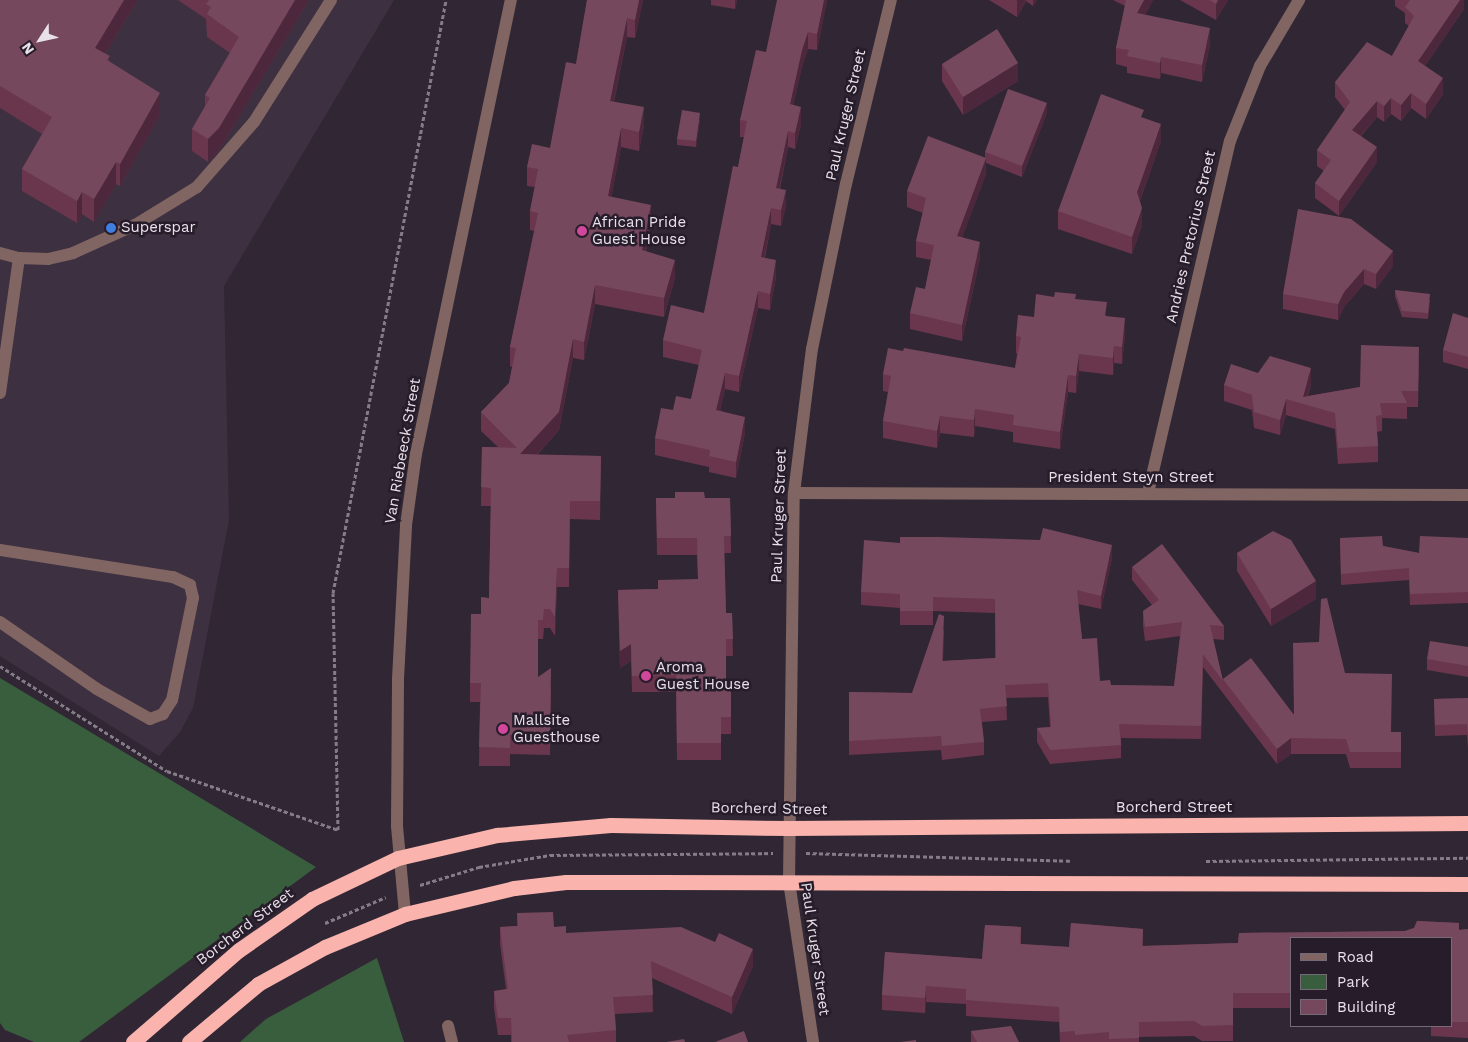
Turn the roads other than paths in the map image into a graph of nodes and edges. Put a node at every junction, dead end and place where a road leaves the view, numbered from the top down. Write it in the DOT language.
graph roads {
  1 [pos="331,0"];
  2 [pos="511,0"];
  3 [pos="890,0"];
  4 [pos="1299,0"];
  5 [pos="0,253"];
  6 [pos="19,258"];
  7 [pos="0,393"];
  8 [pos="794,492"];
  9 [pos="1148,493"];
  10 [pos="1468,495"];
  11 [pos="0,550"];
  12 [pos="0,622"];
  13 [pos="1468,823"];
  14 [pos="789,828"];
  15 [pos="398,858"];
  16 [pos="789,882"];
  17 [pos="1468,884"];
  18 [pos="405,914"];
  19 [pos="448,1026"];
  20 [pos="133,1042"];
  21 [pos="189,1042"];
  22 [pos="452,1042"];
  23 [pos="813,1042"];
  1 -- 6 [label="street"];
  2 -- 15 [label="street, Van Riebeeck Street"];
  3 -- 8 [label="street, Paul Kruger Street"];
  4 -- 9 [label="street, Andries Pretorius Street"];
  5 -- 6 [label="street"];
  6 -- 7 [label="street"];
  8 -- 9 [label="street, President Steyn Street"];
  8 -- 14 [label="street, Paul Kruger Street"];
  9 -- 10 [label="street, President Steyn Street"];
  11 -- 12 [label="street"];
  13 -- 14 [label="highway, Borcherd Street"];
  14 -- 15 [label="highway, Borcherd Street"];
  14 -- 16 [label="street, Paul Kruger Street"];
  15 -- 18 [label="street, Van Riebeeck Street"];
  15 -- 20 [label="highway, Borcherd Street"];
  16 -- 17 [label="highway"];
  16 -- 18 [label="highway"];
  16 -- 23 [label="street, Paul Kruger Street"];
  18 -- 21 [label="highway"];
  19 -- 22 [label="street"];
}
